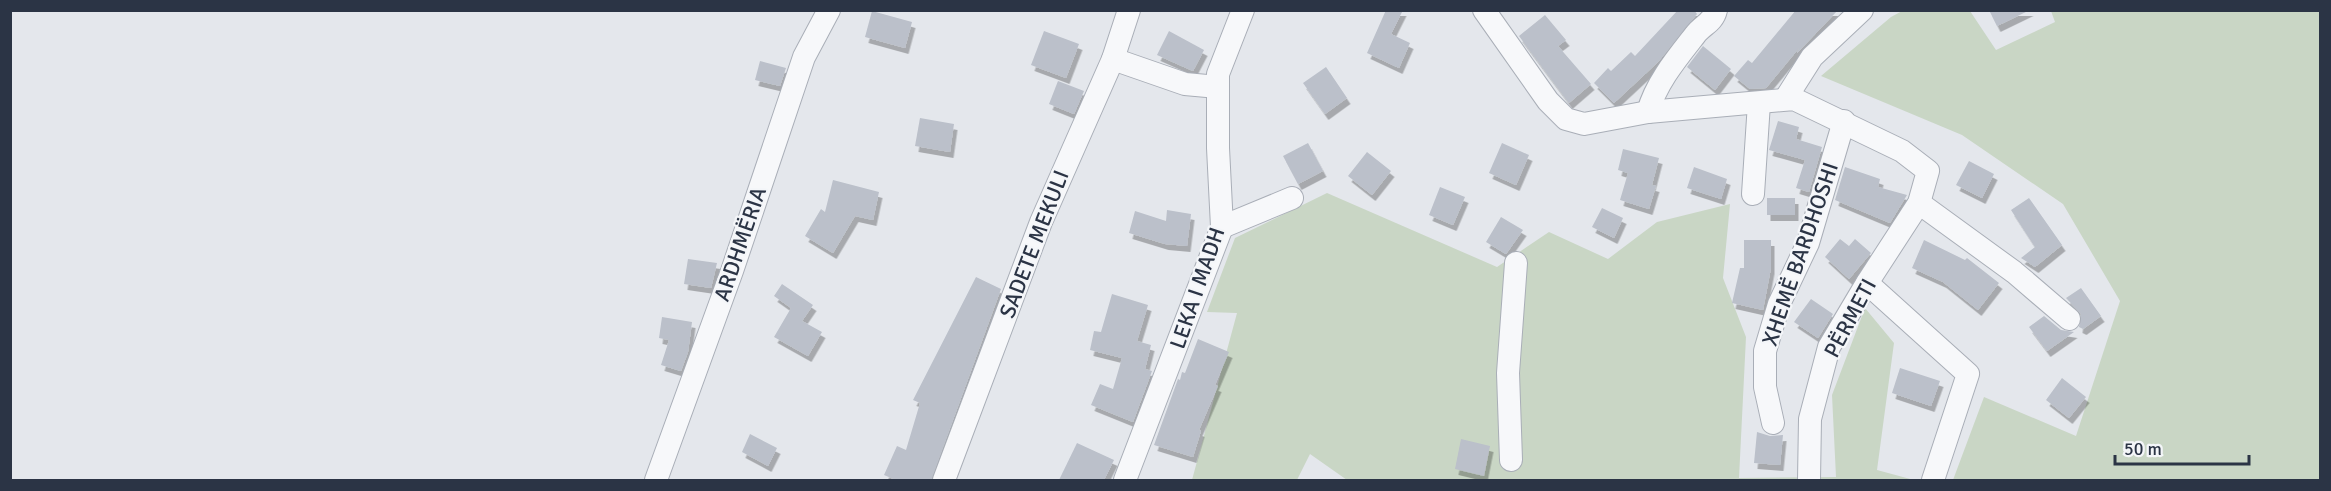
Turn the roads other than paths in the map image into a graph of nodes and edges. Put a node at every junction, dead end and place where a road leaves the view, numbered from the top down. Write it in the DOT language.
graph roads {
  1 [pos="829,10"];
  2 [pos="1129,10"];
  3 [pos="1243,10"];
  4 [pos="1484,10"];
  5 [pos="1716,10"];
  6 [pos="1855,13"];
  7 [pos="1113,59"];
  8 [pos="1218,87"];
  9 [pos="1786,98"];
  10 [pos="1759,103"];
  11 [pos="1648,112"];
  12 [pos="1844,121"];
  13 [pos="1753,194"];
  14 [pos="1292,198"];
  15 [pos="1919,202"];
  16 [pos="1222,227"];
  17 [pos="1516,263"];
  18 [pos="1867,283"];
  19 [pos="2069,319"];
  20 [pos="1773,423"];
  21 [pos="1511,460"];
  22 [pos="656,480"];
  23 [pos="944,480"];
  24 [pos="1125,480"];
  25 [pos="1809,480"];
  26 [pos="1933,480"];
  1 -- 22 [label="street, ARDHMËRIA"];
  2 -- 7 [label="street, SADETE MEKULI"];
  3 -- 8 [label="street, LEKA I MADH"];
  4 -- 11 [label="street"];
  5 -- 11 [label="street"];
  6 -- 9 [label="street"];
  7 -- 8 [label="street"];
  7 -- 23 [label="street, SADETE MEKULI"];
  8 -- 16 [label="street, LEKA I MADH"];
  9 -- 10 [label="street"];
  9 -- 12 [label="street, PËRMETI"];
  10 -- 11 [label="street"];
  10 -- 13 [label="street"];
  12 -- 15 [label="street, PËRMETI"];
  12 -- 20 [label="street, XHEMË BARDHOSHI"];
  14 -- 16 [label="street"];
  15 -- 18 [label="street, PËRMETI"];
  15 -- 19 [label="street"];
  16 -- 24 [label="street, LEKA I MADH"];
  17 -- 21 [label="street"];
  18 -- 25 [label="street, PËRMETI"];
  18 -- 26 [label="street"];
}
